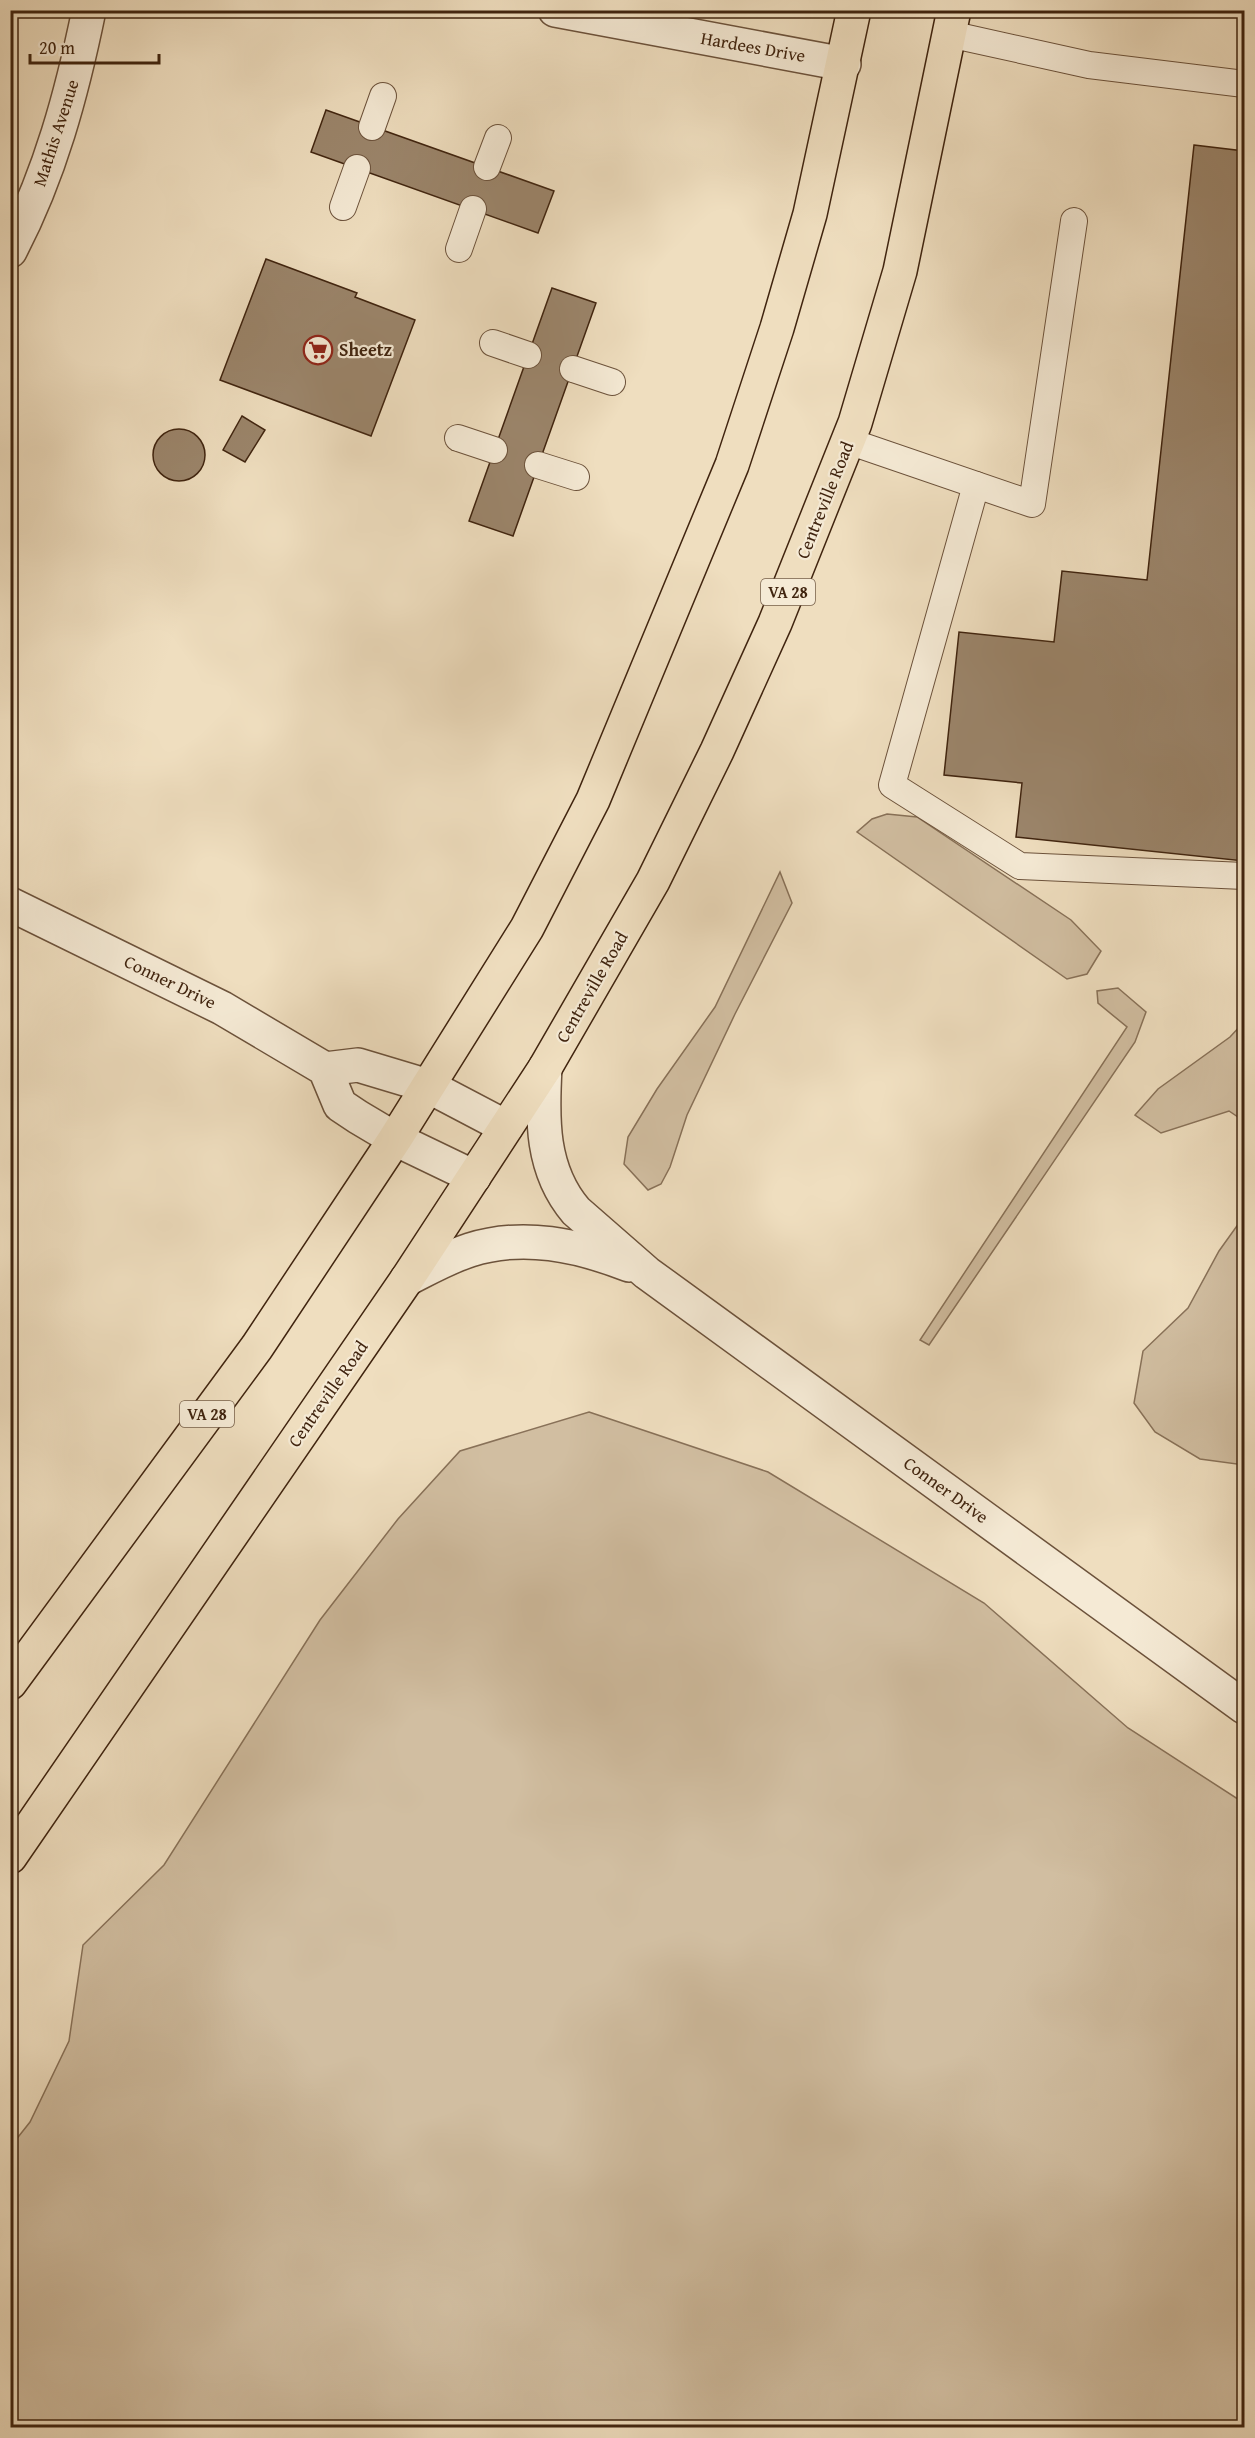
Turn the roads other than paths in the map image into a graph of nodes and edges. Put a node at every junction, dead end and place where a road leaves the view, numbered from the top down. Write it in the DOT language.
graph roads {
  1 [pos="89,10"];
  2 [pos="555,10"];
  3 [pos="854,10"];
  4 [pos="951,22"];
  5 [pos="844,64"];
  6 [pos="1245,84"];
  7 [pos="383,96"];
  8 [pos="372,127"];
  9 [pos="498,138"];
  10 [pos="487,167"];
  11 [pos="357,168"];
  12 [pos="343,207"];
  13 [pos="473,209"];
  14 [pos="1074,221"];
  15 [pos="459,249"];
  16 [pos="10,251"];
  17 [pos="493,343"];
  18 [pos="528,355"];
  19 [pos="573,369"];
  20 [pos="612,382"];
  21 [pos="458,438"];
  22 [pos="848,441"];
  23 [pos="494,450"];
  24 [pos="538,465"];
  25 [pos="576,477"];
  26 [pos="976,485"];
  27 [pos="1245,876"];
  28 [pos="10,904"];
  29 [pos="545,1068"];
  30 [pos="325,1069"];
  31 [pos="428,1086"];
  32 [pos="506,1127"];
  33 [pos="395,1139"];
  34 [pos="474,1177"];
  35 [pos="647,1273"];
  36 [pos="407,1279"];
  37 [pos="10,1683"];
  38 [pos="1245,1707"];
  39 [pos="10,1857"];
  1 -- 16 [label="street, Mathis Avenue"];
  2 -- 5 [label="street, Hardees Drive"];
  3 -- 5 [label="highway, VA 28"];
  4 -- 6 [label="lane"];
  4 -- 22 [label="highway, Centreville Road / VA 28"];
  5 -- 31 [label="highway, VA 28"];
  7 -- 8 [label="lane"];
  9 -- 10 [label="lane"];
  11 -- 12 [label="lane"];
  13 -- 15 [label="lane"];
  14 -- 26 [label="lane"];
  17 -- 18 [label="lane"];
  19 -- 20 [label="lane"];
  21 -- 23 [label="lane"];
  22 -- 26 [label="lane"];
  22 -- 29 [label="highway, Centreville Road / VA 28"];
  24 -- 25 [label="lane"];
  26 -- 27 [label="lane"];
  28 -- 30 [label="street, Conner Drive"];
  29 -- 32 [label="highway, Centreville Road / VA 28"];
  29 -- 35 [label="street, Conner Drive"];
  30 -- 31 [label="street"];
  30 -- 33 [label="street"];
  31 -- 32 [label="street"];
  31 -- 33 [label="highway, VA 28"];
  32 -- 34 [label="highway, Centreville Road / VA 28"];
  33 -- 34 [label="street"];
  33 -- 37 [label="highway, VA 28"];
  34 -- 36 [label="highway, Centreville Road / VA 28"];
  35 -- 36 [label="street, Conner Drive"];
  35 -- 38 [label="street, Conner Drive"];
  36 -- 39 [label="highway, Centreville Road / VA 28"];
}
